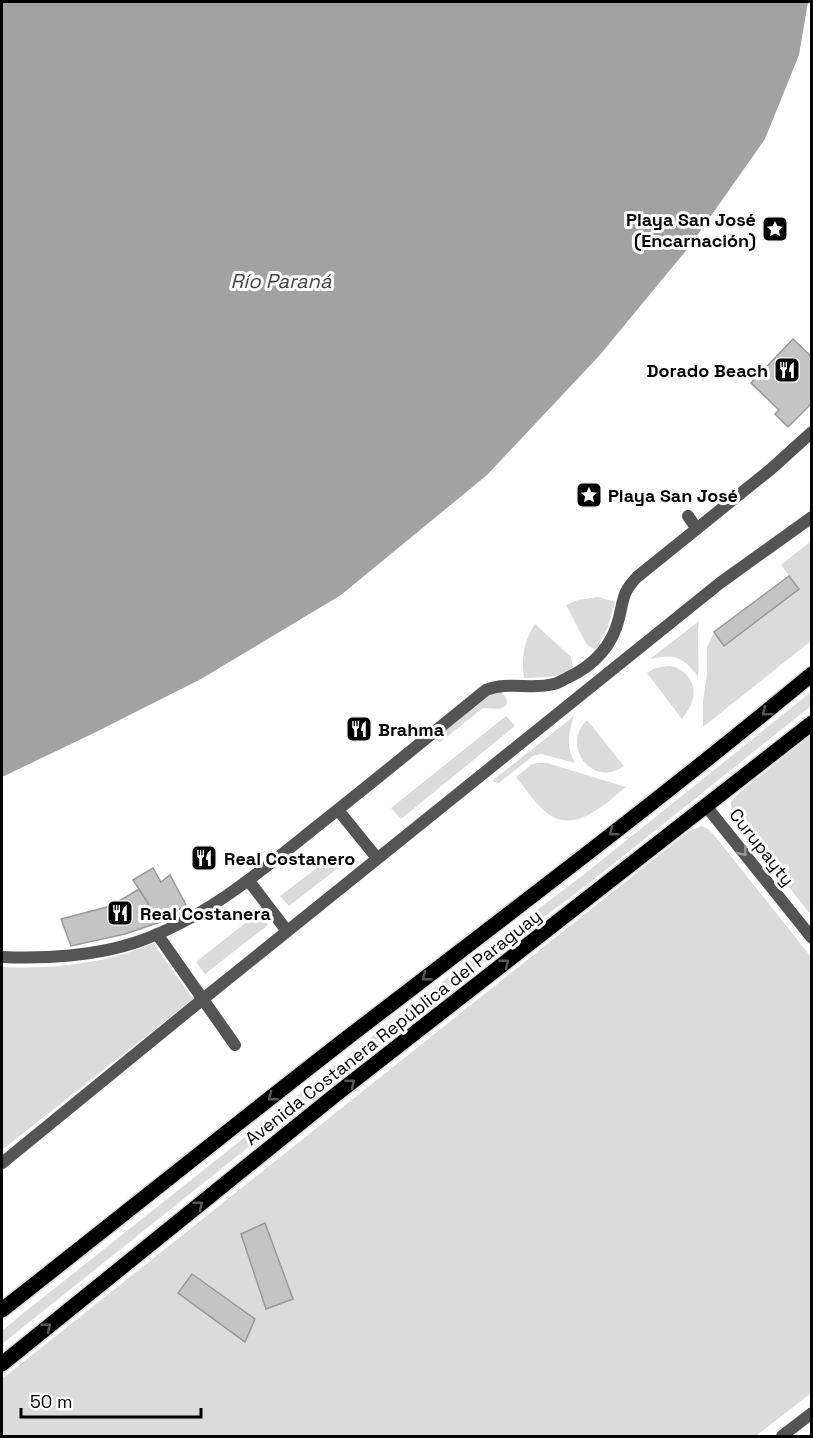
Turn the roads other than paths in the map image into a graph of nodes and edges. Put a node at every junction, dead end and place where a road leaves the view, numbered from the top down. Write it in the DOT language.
graph roads {
  1 [pos="812,432"];
  2 [pos="688,516"];
  3 [pos="812,517"];
  4 [pos="697,529"];
  5 [pos="812,674"];
  6 [pos="812,723"];
  7 [pos="706,806"];
  8 [pos="338,810"];
  9 [pos="377,858"];
  10 [pos="249,881"];
  11 [pos="287,931"];
  12 [pos="157,934"];
  13 [pos="812,938"];
  14 [pos="2,957"];
  15 [pos="203,999"];
  16 [pos="236,1045"];
  17 [pos="2,1163"];
  18 [pos="2,1310"];
  19 [pos="2,1364"];
  20 [pos="812,1413"];
  21 [pos="782,1437"];
  1 -- 4 [label="street"];
  2 -- 4 [label="street"];
  3 -- 9 [label="street"];
  4 -- 8 [label="street"];
  5 -- 18 [label="main road, Avenida Costanera República del Paraguay, one-way"];
  6 -- 7 [label="main road, Avenida Costanera República del Paraguay"];
  7 -- 13 [label="street, Curupayty, one-way"];
  19 -- 7 [label="main road, Avenida Costanera República del Paraguay, one-way"];
  8 -- 9 [label="street"];
  8 -- 10 [label="street"];
  9 -- 11 [label="street"];
  10 -- 11 [label="street"];
  10 -- 12 [label="street"];
  11 -- 15 [label="street"];
  12 -- 14 [label="street"];
  12 -- 15 [label="street"];
  15 -- 16 [label="street"];
  15 -- 17 [label="street"];
  20 -- 21 [label="street"];
}
